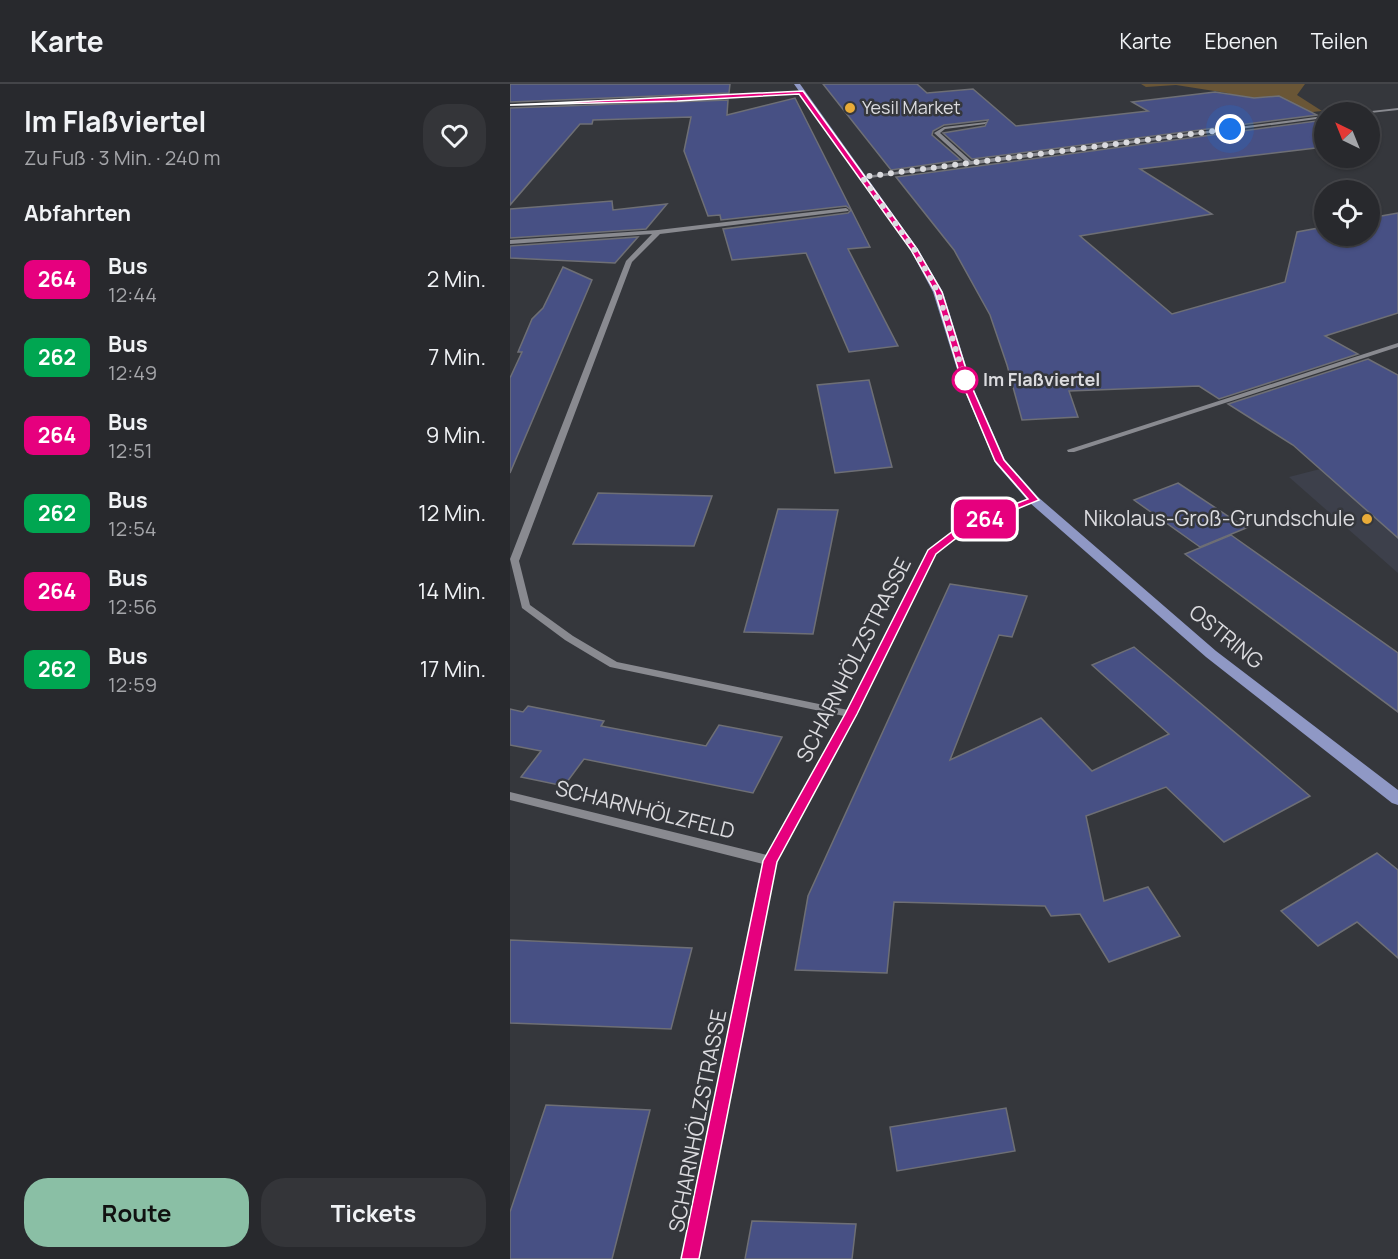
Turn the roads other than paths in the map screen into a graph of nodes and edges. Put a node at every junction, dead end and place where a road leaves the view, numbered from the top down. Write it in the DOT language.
graph roads {
  1 [pos="799,88"];
  2 [pos="510,105"];
  3 [pos="1398,109"];
  4 [pos="1380,111"];
  5 [pos="1314,118"];
  6 [pos="985,123"];
  7 [pos="970,163"];
  8 [pos="862,177"];
  9 [pos="846,210"];
  10 [pos="658,232"];
  11 [pos="510,242"];
  12 [pos="1398,345"];
  13 [pos="1071,450"];
  14 [pos="1034,500"];
  15 [pos="851,714"];
  16 [pos="510,796"];
  17 [pos="1398,799"];
  18 [pos="770,861"];
  19 [pos="690,1259"];
  1 -- 2 [label="street"];
  1 -- 8 [label="main road"];
  3 -- 4 [label="street"];
  5 -- 7 [label="street"];
  6 -- 7 [label="street"];
  7 -- 8 [label="street"];
  8 -- 14 [label="main road"];
  9 -- 10 [label="street"];
  10 -- 11 [label="street"];
  10 -- 15 [label="street"];
  12 -- 13 [label="street"];
  14 -- 15 [label="street, SCHARNHÖLZSTRASSE"];
  14 -- 17 [label="main road, OSTRING"];
  15 -- 18 [label="street, SCHARNHÖLZSTRASSE"];
  16 -- 18 [label="street, SCHARNHÖLZFELD"];
  18 -- 19 [label="street, SCHARNHÖLZSTRASSE"];
}
